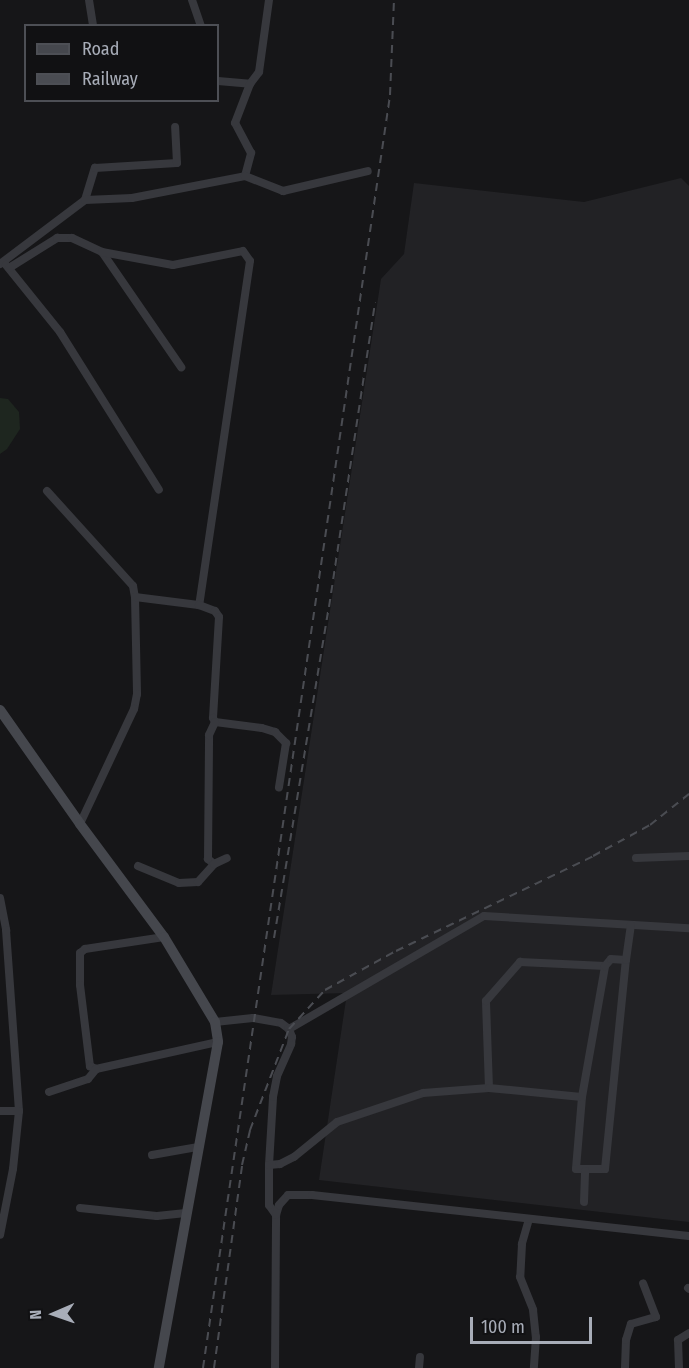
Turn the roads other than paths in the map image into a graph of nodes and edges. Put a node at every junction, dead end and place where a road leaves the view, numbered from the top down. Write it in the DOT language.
graph roads {
  1 [pos="89,0"];
  2 [pos="192,0"];
  3 [pos="269,0"];
  4 [pos="93,24"];
  5 [pos="200,24"];
  6 [pos="219,81"];
  7 [pos="250,84"];
  8 [pos="175,127"];
  9 [pos="368,171"];
  10 [pos="245,176"];
  11 [pos="85,200"];
  12 [pos="102,252"];
  13 [pos="4,264"];
  14 [pos="181,367"];
  15 [pos="159,490"];
  16 [pos="47,491"];
  17 [pos="135,597"];
  18 [pos="199,606"];
  19 [pos="0,710"];
  20 [pos="214,722"];
  21 [pos="279,787"];
  22 [pos="80,824"];
  23 [pos="689,856"];
  24 [pos="227,858"];
  25 [pos="636,858"];
  26 [pos="214,864"];
  27 [pos="138,866"];
  28 [pos="0,898"];
  29 [pos="631,925"];
  30 [pos="689,928"];
  31 [pos="164,937"];
  32 [pos="627,960"];
  33 [pos="605,966"];
  34 [pos="215,1022"];
  35 [pos="289,1029"];
  36 [pos="218,1042"];
  37 [pos="96,1069"];
  38 [pos="489,1088"];
  39 [pos="49,1092"];
  40 [pos="582,1097"];
  41 [pos="15,1111"];
  42 [pos="0,1112"];
  43 [pos="198,1147"];
  44 [pos="152,1155"];
  45 [pos="269,1165"];
  46 [pos="585,1171"];
  47 [pos="584,1202"];
  48 [pos="80,1208"];
  49 [pos="186,1213"];
  50 [pos="276,1215"];
  51 [pos="529,1219"];
  52 [pos="0,1235"];
  53 [pos="689,1236"];
  54 [pos="643,1283"];
  55 [pos="689,1333"];
  56 [pos="420,1357"];
  57 [pos="159,1368"];
  58 [pos="275,1368"];
  59 [pos="419,1368"];
  60 [pos="534,1368"];
  61 [pos="625,1368"];
  62 [pos="679,1368"];
  1 -- 4 [label="street"];
  2 -- 5 [label="street"];
  3 -- 7 [label="street"];
  6 -- 7 [label="street"];
  7 -- 10 [label="street"];
  8 -- 11 [label="street"];
  9 -- 10 [label="street"];
  10 -- 11 [label="street"];
  11 -- 13 [label="street"];
  12 -- 13 [label="street"];
  12 -- 14 [label="street"];
  12 -- 18 [label="street"];
  13 -- 15 [label="street"];
  16 -- 17 [label="street"];
  17 -- 18 [label="street"];
  17 -- 22 [label="street"];
  18 -- 20 [label="street"];
  19 -- 22 [label="main road"];
  20 -- 21 [label="street"];
  20 -- 26 [label="street"];
  22 -- 31 [label="main road"];
  23 -- 25 [label="street"];
  24 -- 26 [label="street"];
  26 -- 27 [label="street"];
  28 -- 41 [label="street"];
  29 -- 30 [label="street"];
  29 -- 32 [label="street"];
  29 -- 35 [label="street"];
  31 -- 34 [label="main road"];
  31 -- 37 [label="street"];
  32 -- 33 [label="street"];
  32 -- 46 [label="street"];
  33 -- 38 [label="street"];
  33 -- 40 [label="street"];
  34 -- 35 [label="street"];
  34 -- 36 [label="main road"];
  35 -- 45 [label="street"];
  36 -- 37 [label="street"];
  36 -- 43 [label="main road"];
  37 -- 39 [label="street"];
  38 -- 40 [label="street"];
  38 -- 45 [label="street"];
  40 -- 46 [label="street"];
  41 -- 42 [label="street"];
  41 -- 52 [label="street"];
  43 -- 44 [label="street"];
  43 -- 49 [label="main road"];
  45 -- 50 [label="street"];
  46 -- 47 [label="street"];
  48 -- 49 [label="street"];
  49 -- 57 [label="main road"];
  50 -- 51 [label="street"];
  50 -- 58 [label="street"];
  51 -- 53 [label="street"];
  51 -- 60 [label="street"];
  54 -- 61 [label="street"];
  55 -- 62 [label="street"];
  56 -- 59 [label="street"];
}
